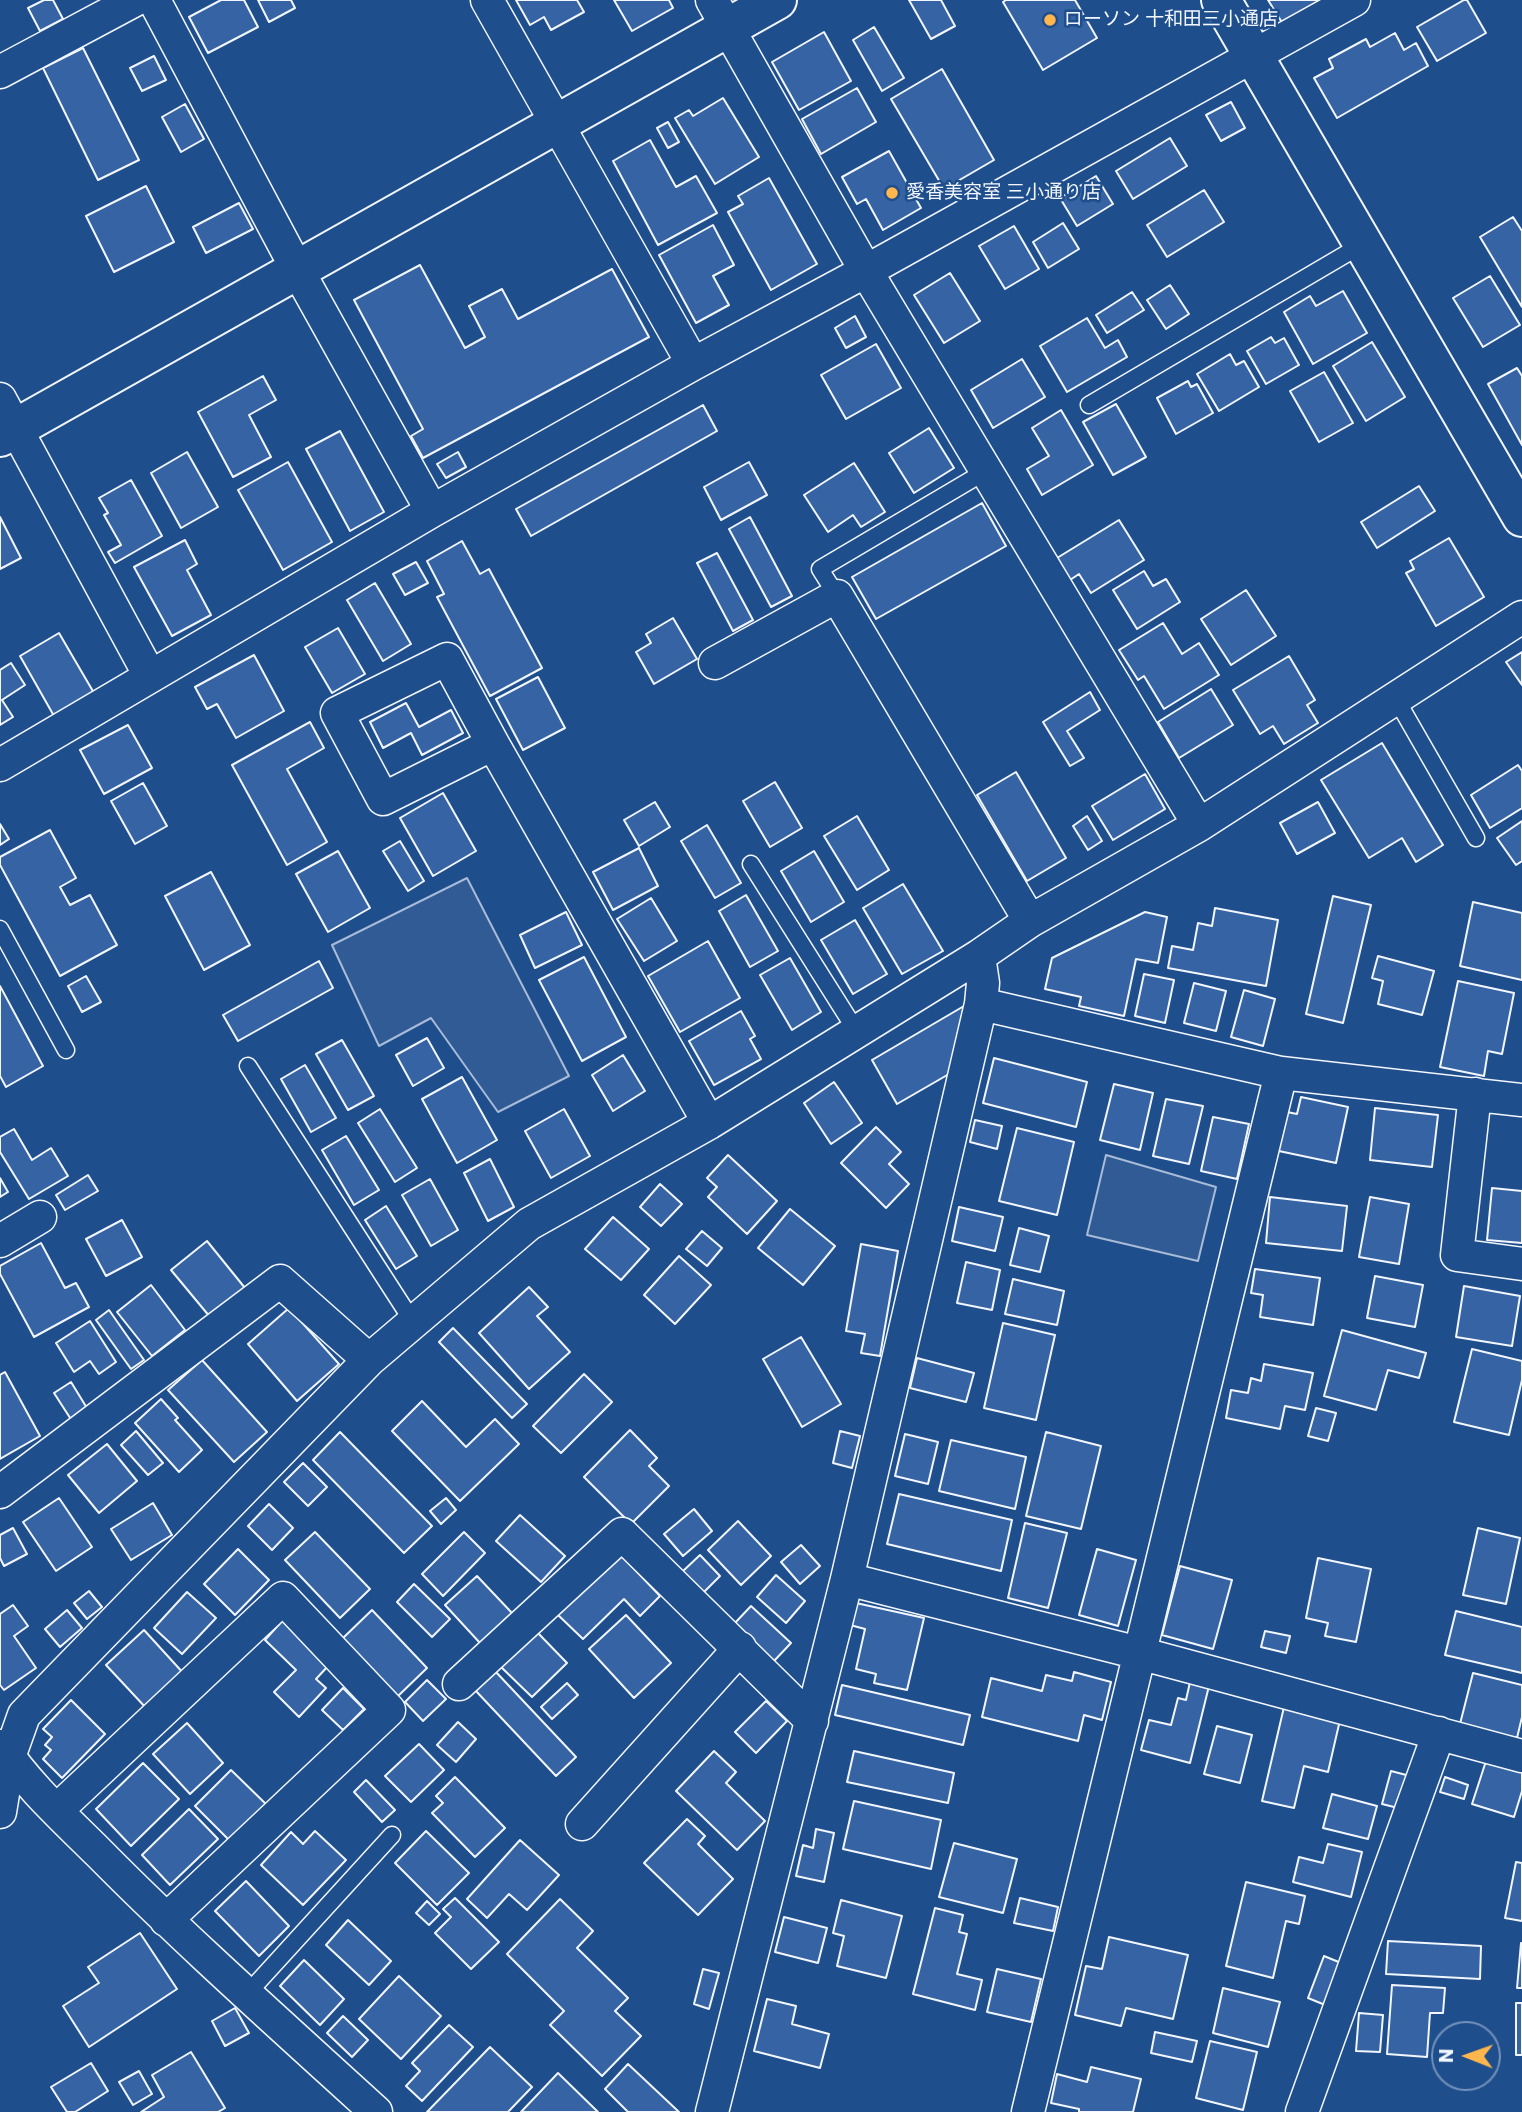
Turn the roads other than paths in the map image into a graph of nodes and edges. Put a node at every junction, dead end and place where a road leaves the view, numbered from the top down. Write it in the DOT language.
graph roads {
  1 [pos="135,0"];
  2 [pos="154,0"];
  3 [pos="487,0"];
  4 [pos="777,0"];
  5 [pos="1221,0"];
  6 [pos="1354,0"];
  7 [pos="720,14"];
  8 [pos="1252,55"];
  9 [pos="0,72"];
  10 [pos="558,124"];
  11 [pos="1363,244"];
  12 [pos="298,271"];
  13 [pos="866,271"];
  14 [pos="693,364"];
  15 [pos="1089,405"];
  16 [pos="5,421"];
  17 [pos="986,471"];
  18 [pos="432,511"];
  19 [pos="1522,517"];
  20 [pos="837,596"];
  21 [pos="1522,617"];
  22 [pos="715,663"];
  23 [pos="150,677"];
  24 [pos="1395,697"];
  25 [pos="493,744"];
  26 [pos="0,765"];
  27 [pos="1199,825"];
  28 [pos="1476,838"];
  29 [pos="751,864"];
  30 [pos="1030,921"];
  31 [pos="0,929"];
  32 [pos="979,956"];
  33 [pos="981,1004"];
  34 [pos="857,1032"];
  35 [pos="66,1050"];
  36 [pos="248,1066"];
  37 [pos="1281,1073"];
  38 [pos="1475,1094"];
  39 [pos="1522,1100"];
  40 [pos="709,1124"];
  41 [pos="40,1217"];
  42 [pos="0,1241"];
  43 [pos="1522,1264"];
  44 [pos="412,1322"];
  45 [pos="369,1360"];
  46 [pos="0,1492"];
  47 [pos="847,1579"];
  48 [pos="740,1648"];
  49 [pos="1139,1653"];
  50 [pos="459,1684"];
  51 [pos="812,1721"];
  52 [pos="1439,1733"];
  53 [pos="4,1750"];
  54 [pos="1522,1756"];
  55 [pos="57,1810"];
  56 [pos="0,1812"];
  57 [pos="582,1824"];
  58 [pos="393,1835"];
  59 [pos="166,1920"];
  60 [pos="247,1994"];
  61 [pos="376,2112"];
  62 [pos="712,2112"];
  63 [pos="1028,2112"];
  64 [pos="1302,2112"];
  1 -- 9 [label="street"];
  2 -- 12 [label="street"];
  3 -- 10 [label="street"];
  4 -- 7 [label="street"];
  5 -- 8 [label="street"];
  6 -- 8 [label="street"];
  7 -- 10 [label="street"];
  7 -- 13 [label="street"];
  8 -- 11 [label="street"];
  8 -- 13 [label="street"];
  10 -- 12 [label="street"];
  10 -- 14 [label="street"];
  11 -- 15 [label="lane"];
  11 -- 19 [label="street"];
  12 -- 16 [label="street"];
  12 -- 18 [label="street"];
  13 -- 14 [label="street"];
  13 -- 17 [label="street"];
  14 -- 18 [label="street"];
  16 -- 23 [label="street"];
  17 -- 20 [label="lane"];
  17 -- 27 [label="street"];
  18 -- 23 [label="street"];
  20 -- 22 [label="street"];
  20 -- 30 [label="street"];
  21 -- 24 [label="street"];
  23 -- 26 [label="street"];
  24 -- 27 [label="street"];
  24 -- 28 [label="lane"];
  25 -- 25 [label="street"];
  25 -- 40 [label="street"];
  27 -- 30 [label="street"];
  29 -- 34 [label="lane"];
  30 -- 32 [label="street"];
  31 -- 35 [label="lane"];
  32 -- 33 [label="street"];
  32 -- 34 [label="street"];
  33 -- 37 [label="street"];
  33 -- 47 [label="street"];
  34 -- 40 [label="street"];
  36 -- 44 [label="lane"];
  37 -- 38 [label="street"];
  37 -- 49 [label="street"];
  38 -- 39 [label="street"];
  38 -- 43 [label="street"];
  40 -- 44 [label="street"];
  41 -- 42 [label="street"];
  44 -- 45 [label="street"];
  45 -- 46 [label="street"];
  45 -- 53 [label="street"];
  47 -- 49 [label="street"];
  47 -- 51 [label="street"];
  48 -- 50 [label="street"];
  48 -- 51 [label="street"];
  48 -- 57 [label="street"];
  49 -- 52 [label="street"];
  49 -- 63 [label="street"];
  51 -- 62 [label="street"];
  52 -- 54 [label="street"];
  52 -- 64 [label="street"];
  53 -- 55 [label="street"];
  53 -- 56 [label="street"];
  55 -- 59 [label="street"];
  55 -- 59 [label="street"];
  58 -- 60 [label="lane"];
  59 -- 60 [label="street"];
  60 -- 61 [label="street"];
}
